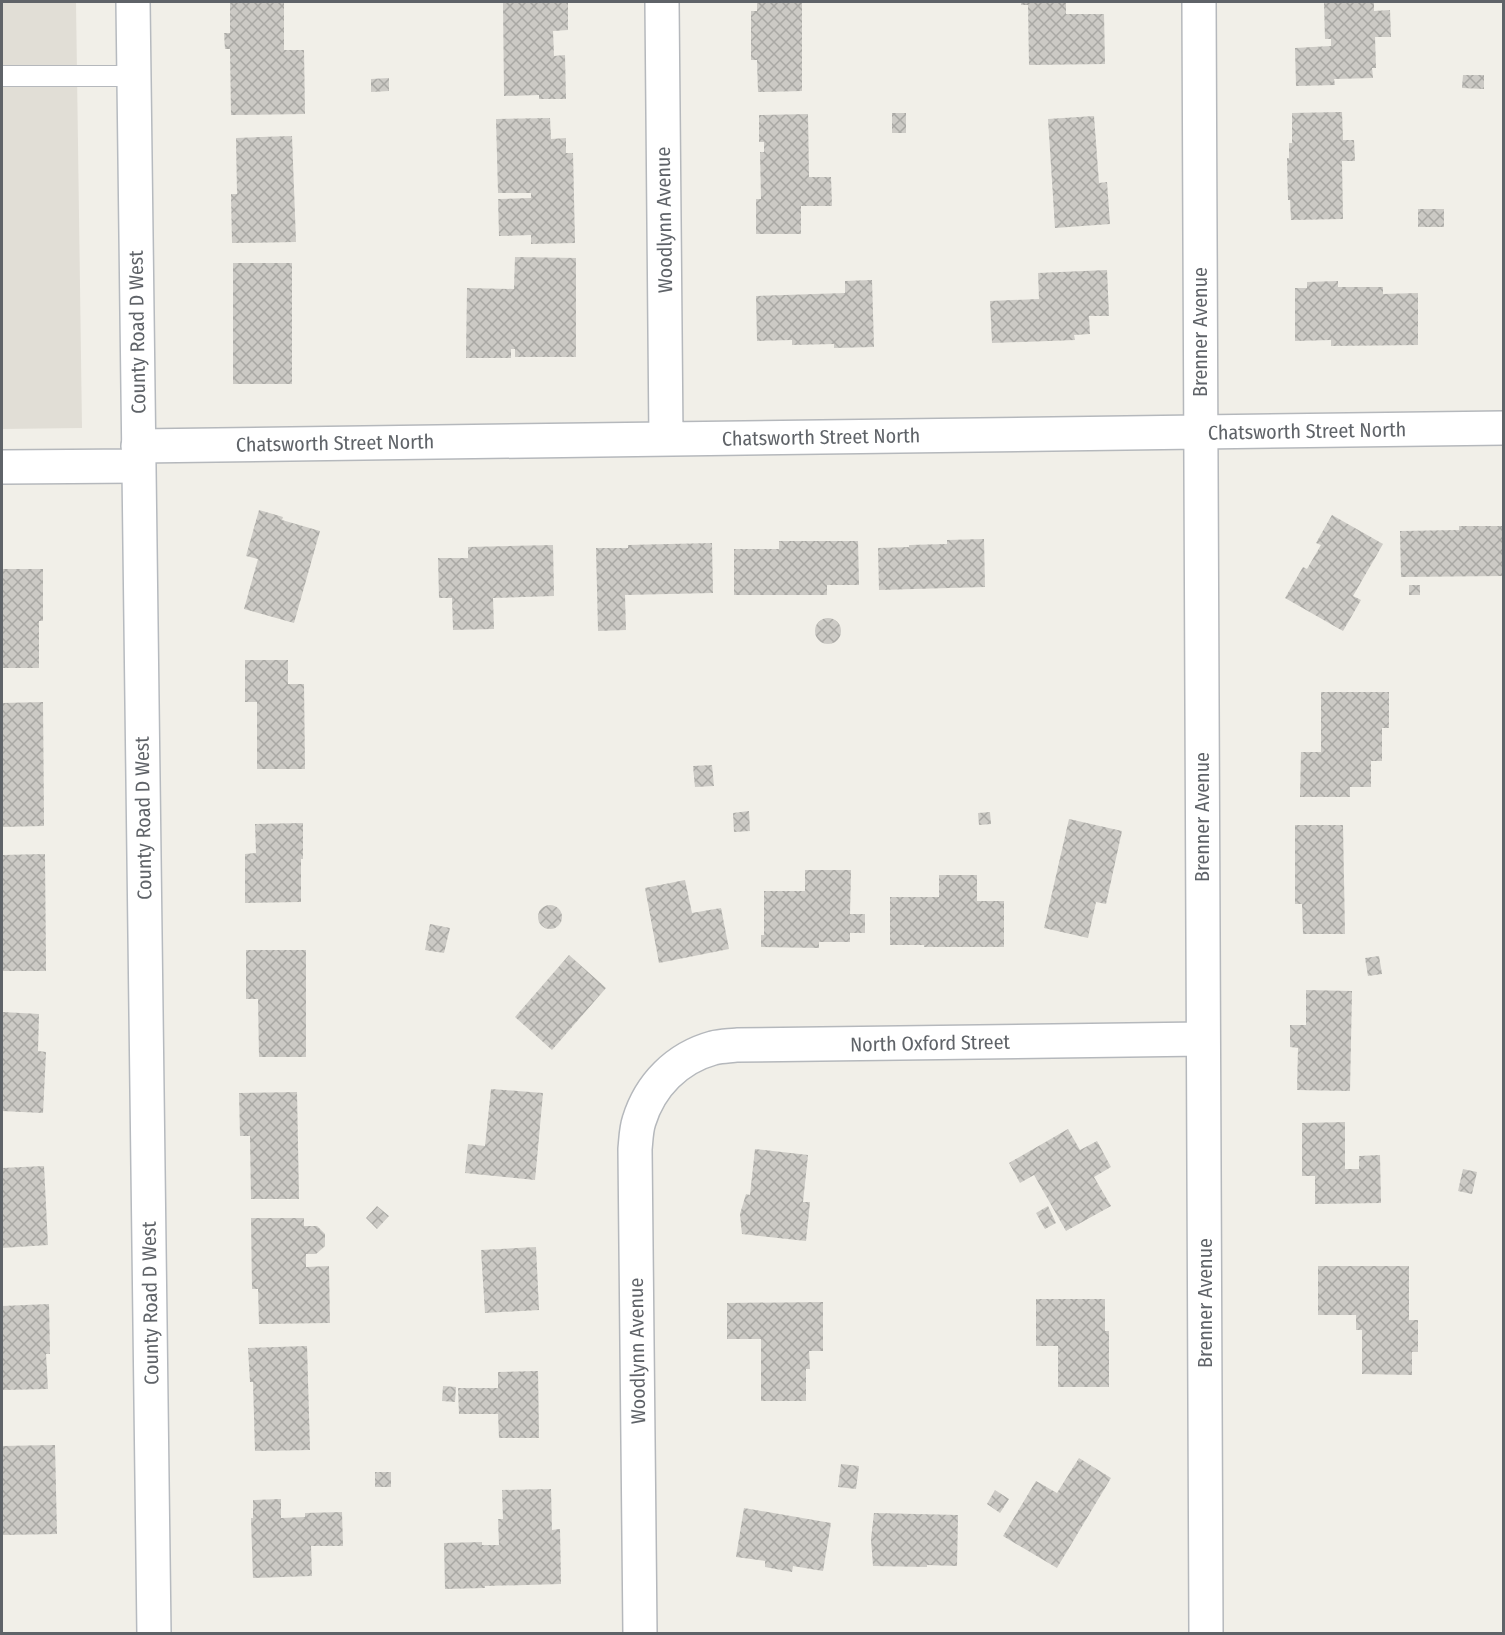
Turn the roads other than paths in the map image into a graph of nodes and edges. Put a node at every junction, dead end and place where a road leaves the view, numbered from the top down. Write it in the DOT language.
graph roads {
  1 [pos="133,2"];
  2 [pos="662,2"];
  3 [pos="1199,2"];
  4 [pos="2,76"];
  5 [pos="134,76"];
  6 [pos="1503,428"];
  7 [pos="1201,432"];
  8 [pos="666,439"];
  9 [pos="138,456"];
  10 [pos="2,467"];
  11 [pos="1203,1040"];
  12 [pos="664,1076"];
  13 [pos="154,1634"];
  14 [pos="640,1634"];
  15 [pos="1206,1634"];
  1 -- 5 [label="street, County Road D West"];
  2 -- 8 [label="street, Woodlynn Avenue"];
  3 -- 7 [label="street, Brenner Avenue"];
  4 -- 5 [label="lane"];
  5 -- 9 [label="street, County Road D West"];
  6 -- 7 [label="street, Chatsworth Street North"];
  7 -- 8 [label="street, Chatsworth Street North"];
  7 -- 11 [label="street, Brenner Avenue"];
  8 -- 9 [label="street, Chatsworth Street North"];
  9 -- 10 [label="street, Chatsworth Street North"];
  9 -- 13 [label="street, County Road D West"];
  11 -- 12 [label="street, North Oxford Street"];
  11 -- 15 [label="street, Brenner Avenue"];
  12 -- 14 [label="street, Woodlynn Avenue"];
}
